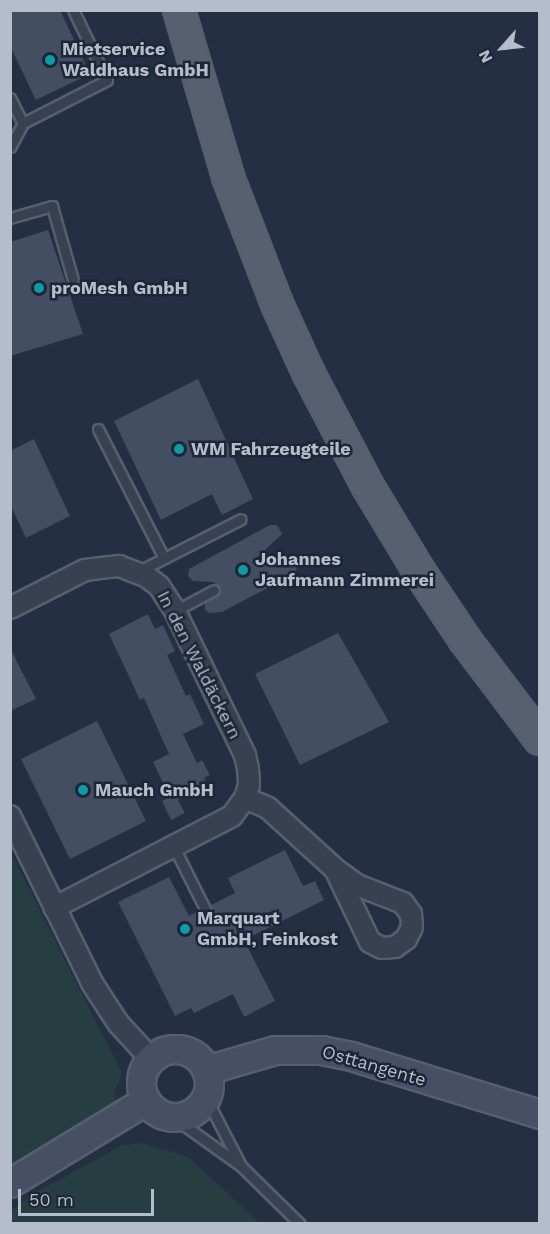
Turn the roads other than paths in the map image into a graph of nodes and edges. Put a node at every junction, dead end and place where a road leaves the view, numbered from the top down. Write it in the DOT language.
graph roads {
  1 [pos="73,10"];
  2 [pos="179,10"];
  3 [pos="10,98"];
  4 [pos="23,123"];
  5 [pos="10,147"];
  6 [pos="10,218"];
  7 [pos="73,280"];
  8 [pos="98,429"];
  9 [pos="241,519"];
  10 [pos="164,558"];
  11 [pos="139,571"];
  12 [pos="214,590"];
  13 [pos="10,608"];
  14 [pos="175,611"];
  15 [pos="540,739"];
  16 [pos="245,798"];
  17 [pos="10,816"];
  18 [pos="174,847"];
  19 [pos="335,869"];
  20 [pos="54,908"];
  21 [pos="206,911"];
  22 [pos="151,1059"];
  23 [pos="207,1070"];
  24 [pos="206,1098"];
  25 [pos="145,1101"];
  26 [pos="540,1114"];
  27 [pos="174,1118"];
  28 [pos="241,1166"];
  29 [pos="10,1183"];
  30 [pos="300,1224"];
  1 -- 4 [label="lane"];
  2 -- 15 [label="main road"];
  3 -- 4 [label="lane"];
  4 -- 5 [label="lane"];
  6 -- 7 [label="lane"];
  8 -- 10 [label="lane"];
  9 -- 10 [label="lane"];
  10 -- 11 [label="lane"];
  11 -- 13 [label="street"];
  11 -- 14 [label="street, In den Waldäckern"];
  12 -- 14 [label="lane"];
  14 -- 16 [label="street, In den Waldäckern"];
  16 -- 18 [label="street"];
  16 -- 19 [label="street"];
  17 -- 20 [label="street"];
  18 -- 20 [label="street"];
  18 -- 21 [label="lane"];
  20 -- 22 [label="street"];
  22 -- 23 [label="main road"];
  22 -- 25 [label="main road"];
  23 -- 24 [label="main road"];
  23 -- 26 [label="main road, Osttangente"];
  24 -- 27 [label="main road"];
  24 -- 28 [label="lane"];
  25 -- 27 [label="main road"];
  25 -- 29 [label="main road"];
  27 -- 28 [label="lane"];
  28 -- 30 [label="lane"];
}
